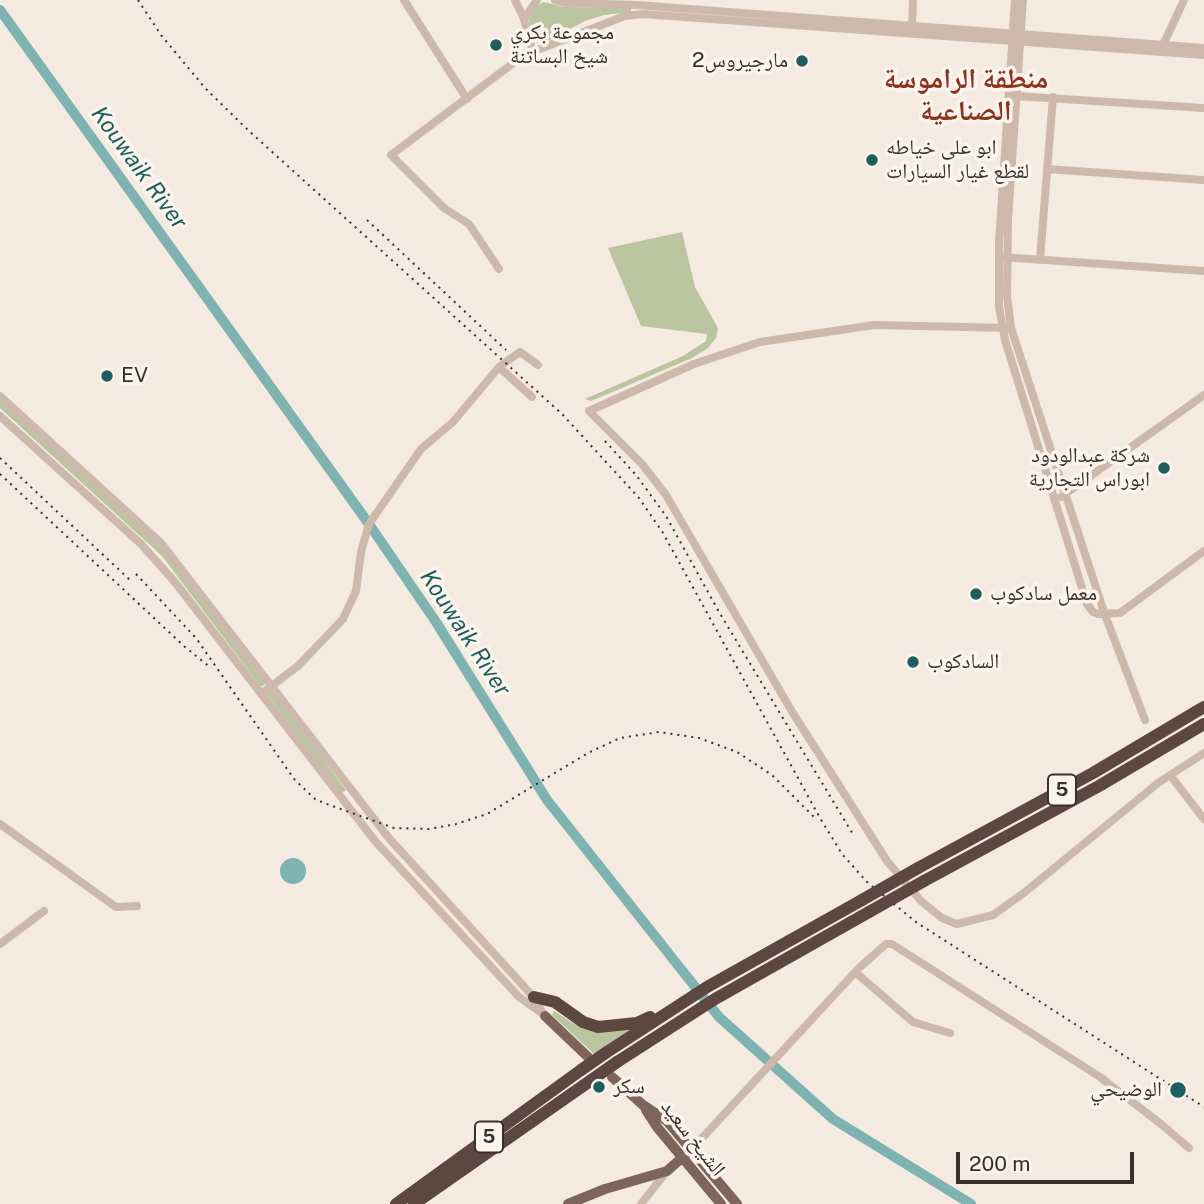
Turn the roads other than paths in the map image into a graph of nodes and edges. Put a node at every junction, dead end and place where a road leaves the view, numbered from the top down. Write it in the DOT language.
graph roads {
  1 [pos="404,0"];
  2 [pos="515,0"];
  3 [pos="537,0"];
  4 [pos="555,0"];
  5 [pos="914,0"];
  6 [pos="1015,0"];
  7 [pos="1023,0"];
  8 [pos="1184,0"];
  9 [pos="598,2"];
  10 [pos="636,6"];
  11 [pos="524,19"];
  12 [pos="912,26"];
  13 [pos="1016,39"];
  14 [pos="1163,45"];
  15 [pos="1204,48"];
  16 [pos="533,53"];
  17 [pos="1204,55"];
  18 [pos="1016,96"];
  19 [pos="1053,97"];
  20 [pos="467,99"];
  21 [pos="1204,108"];
  22 [pos="1047,169"];
  23 [pos="1204,180"];
  24 [pos="1002,257"];
  25 [pos="1040,259"];
  26 [pos="499,269"];
  27 [pos="1204,271"];
  28 [pos="1007,328"];
  29 [pos="538,365"];
  30 [pos="499,367"];
  31 [pos="1204,395"];
  32 [pos="0,396"];
  33 [pos="532,397"];
  34 [pos="0,416"];
  35 [pos="1060,497"];
  36 [pos="1204,551"];
  37 [pos="1105,615"];
  38 [pos="271,686"];
  39 [pos="261,694"];
  40 [pos="1204,707"];
  41 [pos="1145,720"];
  42 [pos="1204,724"];
  43 [pos="1204,753"];
  44 [pos="1170,775"];
  45 [pos="1204,819"];
  46 [pos="0,824"];
  47 [pos="137,906"];
  48 [pos="44,911"];
  49 [pos="0,944"];
  50 [pos="855,972"];
  51 [pos="534,997"];
  52 [pos="685,1001"];
  53 [pos="545,1016"];
  54 [pos="950,1033"];
  55 [pos="588,1056"];
  56 [pos="612,1077"];
  57 [pos="1189,1148"];
  58 [pos="688,1153"];
  59 [pos="667,1171"];
  60 [pos="396,1204"];
  61 [pos="414,1204"];
  62 [pos="568,1204"];
  63 [pos="640,1204"];
  64 [pos="721,1204"];
  65 [pos="737,1204"];
  1 -- 20 [label="street"];
  2 -- 11 [label="street"];
  3 -- 11 [label="street"];
  4 -- 9 [label="street"];
  5 -- 12 [label="street"];
  6 -- 13 [label="street"];
  7 -- 13 [label="street"];
  8 -- 14 [label="street"];
  9 -- 10 [label="street"];
  10 -- 12 [label="street"];
  10 -- 13 [label="street"];
  10 -- 16 [label="street"];
  11 -- 16 [label="street"];
  12 -- 13 [label="street"];
  13 -- 14 [label="street"];
  13 -- 17 [label="street"];
  13 -- 18 [label="street"];
  13 -- 24 [label="street"];
  14 -- 15 [label="street"];
  16 -- 20 [label="street"];
  18 -- 19 [label="street"];
  18 -- 24 [label="street"];
  19 -- 21 [label="street"];
  19 -- 22 [label="street"];
  20 -- 26 [label="street"];
  22 -- 23 [label="street"];
  22 -- 25 [label="street"];
  24 -- 25 [label="street"];
  24 -- 28 [label="street"];
  25 -- 27 [label="street"];
  28 -- 35 [label="street"];
  28 -- 44 [label="street"];
  29 -- 30 [label="street"];
  30 -- 33 [label="street"];
  30 -- 38 [label="street"];
  31 -- 35 [label="street"];
  32 -- 38 [label="street"];
  34 -- 39 [label="street"];
  35 -- 37 [label="street"];
  35 -- 37 [label="street"];
  36 -- 37 [label="street"];
  37 -- 41 [label="street"];
  38 -- 39 [label="street"];
  38 -- 51 [label="street"];
  39 -- 53 [label="street"];
  40 -- 52 [label="highway, 5, bridge"];
  42 -- 61 [label="highway, 5, bridge"];
  43 -- 44 [label="street"];
  44 -- 45 [label="street"];
  46 -- 47 [label="street"];
  48 -- 49 [label="street"];
  50 -- 54 [label="street"];
  50 -- 57 [label="street"];
  50 -- 58 [label="street"];
  51 -- 52 [label="highway"];
  51 -- 53 [label="street"];
  52 -- 60 [label="highway, 5, bridge"];
  53 -- 55 [label="main road"];
  56 -- 58 [label="main road, الشيخ سعيد"];
  58 -- 59 [label="main road"];
  58 -- 64 [label="main road, الشيخ سعيد"];
  58 -- 65 [label="main road, الشيخ سعيد"];
  59 -- 62 [label="main road"];
  59 -- 63 [label="street"];
}
